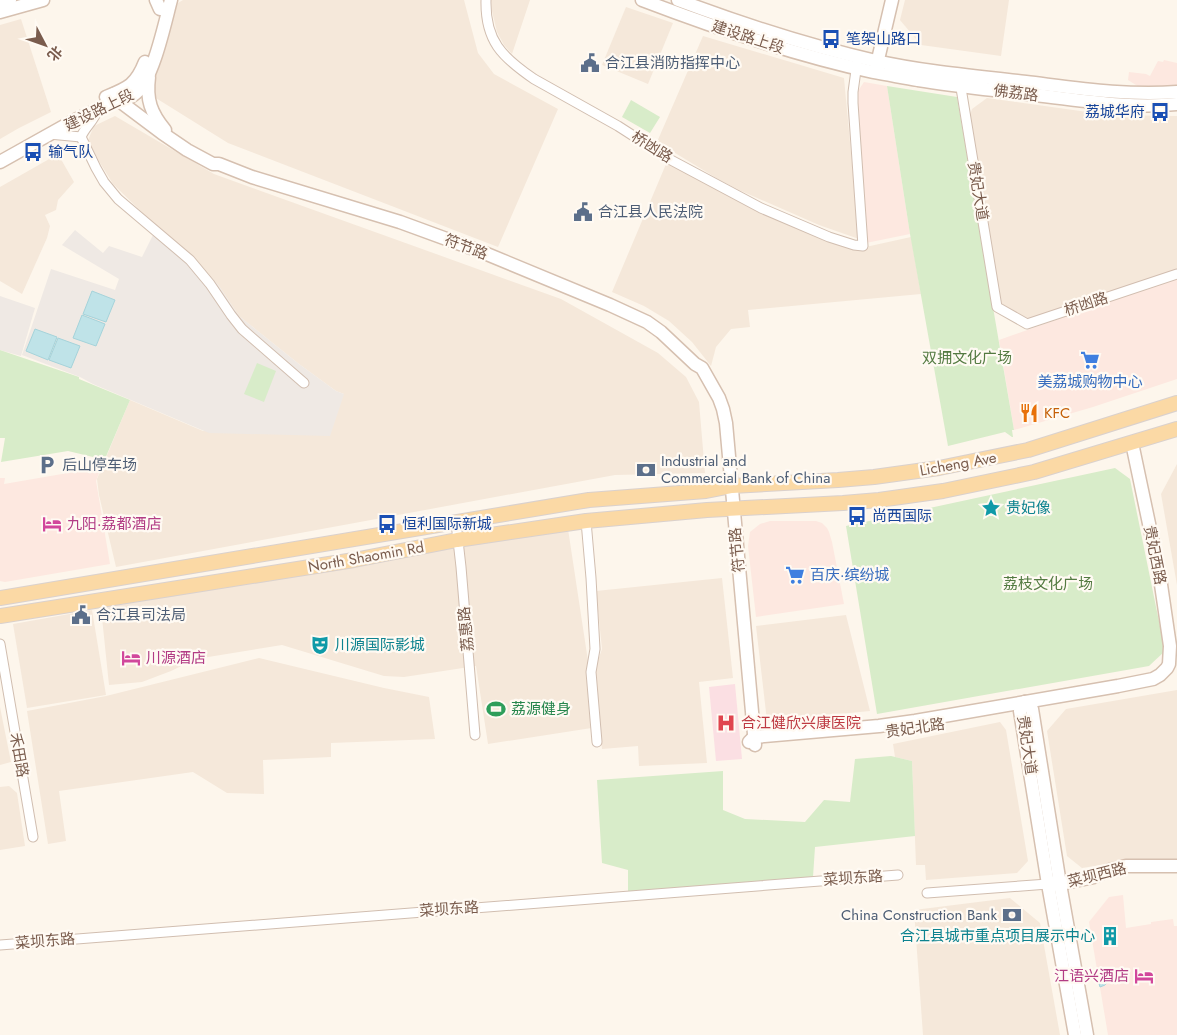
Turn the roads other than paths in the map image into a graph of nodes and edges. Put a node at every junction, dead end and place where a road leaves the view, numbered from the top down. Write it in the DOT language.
graph roads {
  1 [pos="10,0"];
  2 [pos="43,0"];
  3 [pos="171,0"];
  4 [pos="486,0"];
  5 [pos="642,0"];
  6 [pos="678,0"];
  7 [pos="892,0"];
  8 [pos="0,3"];
  9 [pos="159,3"];
  10 [pos="0,12"];
  11 [pos="857,62"];
  12 [pos="876,67"];
  13 [pos="150,72"];
  14 [pos="960,80"];
  15 [pos="1177,92"];
  16 [pos="119,98"];
  17 [pos="1177,104"];
  18 [pos="98,110"];
  19 [pos="165,130"];
  20 [pos="49,134"];
  21 [pos="80,138"];
  22 [pos="0,153"];
  23 [pos="0,162"];
  24 [pos="219,164"];
  25 [pos="1177,274"];
  26 [pos="997,307"];
  27 [pos="304,383"];
  28 [pos="1177,403"];
  29 [pos="1177,429"];
  30 [pos="1136,442"];
  31 [pos="958,465"];
  32 [pos="939,468"];
  33 [pos="768,484"];
  34 [pos="728,487"];
  35 [pos="963,488"];
  36 [pos="943,491"];
  37 [pos="769,508"];
  38 [pos="730,510"];
  39 [pos="586,521"];
  40 [pos="456,523"];
  41 [pos="458,540"];
  42 [pos="0,598"];
  43 [pos="0,616"];
  44 [pos="1177,642"];
  45 [pos="0,644"];
  46 [pos="1177,661"];
  47 [pos="1026,707"];
  48 [pos="475,735"];
  49 [pos="597,742"];
  50 [pos="752,742"];
  51 [pos="34,837"];
  52 [pos="1177,866"];
  53 [pos="898,875"];
  54 [pos="1054,884"];
  55 [pos="927,893"];
  56 [pos="0,945"];
  57 [pos="1075,1035"];
  58 [pos="1087,1035"];
  1 -- 8 [label="main road"];
  2 -- 10 [label="main road"];
  3 -- 13 [label="main road, 建设路上段"];
  4 -- 11 [label="street, 桥凼路"];
  5 -- 11 [label="main road, 建设路上段"];
  6 -- 11 [label="main road, 建设路上段"];
  7 -- 12 [label="main road"];
  9 -- 16 [label="main road, 建设路上段"];
  11 -- 12 [label="main road, 佛荔路"];
  12 -- 14 [label="main road, 佛荔路"];
  13 -- 16 [label="main road, 建设路上段"];
  13 -- 19 [label="main road"];
  14 -- 15 [label="main road, 佛荔路"];
  14 -- 17 [label="main road, 佛荔路"];
  14 -- 26 [label="street, 贵妃大道"];
  16 -- 18 [label="main road, 建设路上段"];
  16 -- 19 [label="main road, 符节路"];
  16 -- 22 [label="main road, 建设路上段"];
  16 -- 24 [label="main road, 符节路"];
  18 -- 20 [label="main road, 建设路上段"];
  18 -- 21 [label="street"];
  19 -- 24 [label="main road, 符节路"];
  20 -- 21 [label="street"];
  20 -- 23 [label="main road, 建设路上段"];
  21 -- 27 [label="street"];
  24 -- 34 [label="main road, 符节路"];
  25 -- 26 [label="street, 桥凼路"];
  28 -- 31 [label="main road, Licheng Ave"];
  29 -- 30 [label="main road, Licheng Ave"];
  30 -- 35 [label="main road, Licheng Ave"];
  30 -- 44 [label="main road, 贵妃西路"];
  30 -- 47 [label="main road, 贵妃西路"];
  31 -- 32 [label="main road, Licheng Ave"];
  31 -- 35 [label="main road"];
  32 -- 33 [label="main road, Licheng Ave"];
  32 -- 36 [label="main road"];
  33 -- 34 [label="main road, Licheng Ave"];
  33 -- 37 [label="main road"];
  34 -- 38 [label="main road, 符节路"];
  34 -- 40 [label="main road, North Shaomin Rd"];
  35 -- 36 [label="main road, Licheng Ave"];
  36 -- 37 [label="main road, Licheng Ave"];
  37 -- 38 [label="main road, Licheng Ave"];
  38 -- 39 [label="main road, North Shaomin Rd"];
  38 -- 50 [label="main road, 符节路"];
  39 -- 41 [label="main road, North Shaomin Rd"];
  39 -- 49 [label="street"];
  40 -- 41 [label="street, 荔惠路"];
  40 -- 42 [label="main road, North Shaomin Rd"];
  41 -- 43 [label="main road, North Shaomin Rd"];
  41 -- 48 [label="street, 荔惠路"];
  45 -- 51 [label="street, 禾田路"];
  46 -- 47 [label="main road"];
  47 -- 50 [label="main road, 贵妃北路"];
  47 -- 54 [label="main road, 贵妃大道"];
  52 -- 54 [label="main road, 菜坝西路"];
  53 -- 56 [label="street, 菜坝东路"];
  54 -- 55 [label="street"];
  54 -- 57 [label="main road, 贵妃大道"];
  54 -- 58 [label="main road, 贵妃大道"];
}
